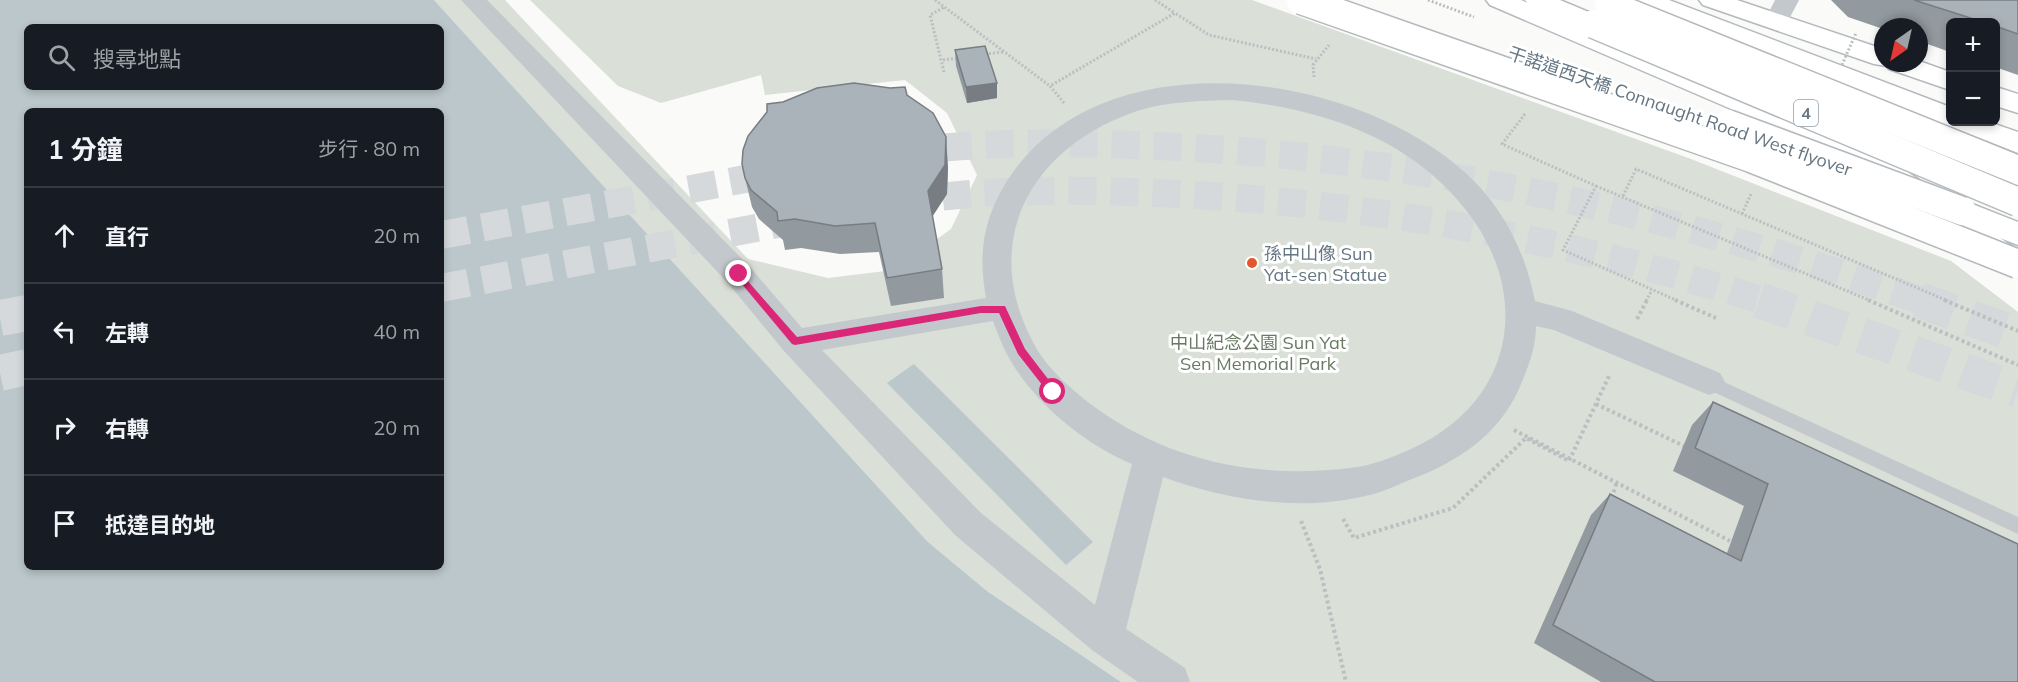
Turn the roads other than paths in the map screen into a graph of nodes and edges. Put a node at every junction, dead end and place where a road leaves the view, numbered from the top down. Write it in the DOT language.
graph roads {
  1 [pos="473,0"];
  2 [pos="1301,0"];
  3 [pos="1337,0"];
  4 [pos="1499,0"];
  5 [pos="1538,0"];
  6 [pos="1597,0"];
  7 [pos="1646,0"];
  8 [pos="1712,0"];
  9 [pos="1782,11"];
  10 [pos="1874,54"];
  11 [pos="1924,72"];
  12 [pos="1946,80"];
  13 [pos="2000,98"];
  14 [pos="2018,104"];
  15 [pos="1946,115"];
  16 [pos="1972,126"];
  17 [pos="2018,144"];
  18 [pos="2018,170"];
  19 [pos="2018,202"];
  20 [pos="2018,234"];
  21 [pos="2018,265"];
  22 [pos="1002,309"];
  23 [pos="1522,310"];
  24 [pos="795,342"];
  25 [pos="1709,382"];
  26 [pos="1151,459"];
  27 [pos="2018,526"];
  28 [pos="1105,638"];
  29 [pos="1171,682"];
  1 -- 24 [label="street"];
  2 -- 21 [label="main road, bridge"];
  3 -- 20 [label="main road, 干諾道西天橋 Connaught Road West flyover / 4, bridge"];
  4 -- 21 [label="main road"];
  5 -- 19 [label="main road, 干諾道西天橋 Connaught Road West flyover / 4, bridge"];
  6 -- 18 [label="main road, bridge"];
  7 -- 15 [label="main road"];
  8 -- 9 [label="main road"];
  9 -- 10 [label="main road"];
  11 -- 12 [label="main road"];
  13 -- 14 [label="main road"];
  16 -- 17 [label="main road"];
  22 -- 23 [label="street"];
  22 -- 24 [label="street"];
  22 -- 26 [label="street"];
  23 -- 25 [label="street"];
  23 -- 26 [label="street"];
  24 -- 28 [label="street"];
  25 -- 27 [label="lane"];
  26 -- 28 [label="street"];
  28 -- 29 [label="street"];
}
